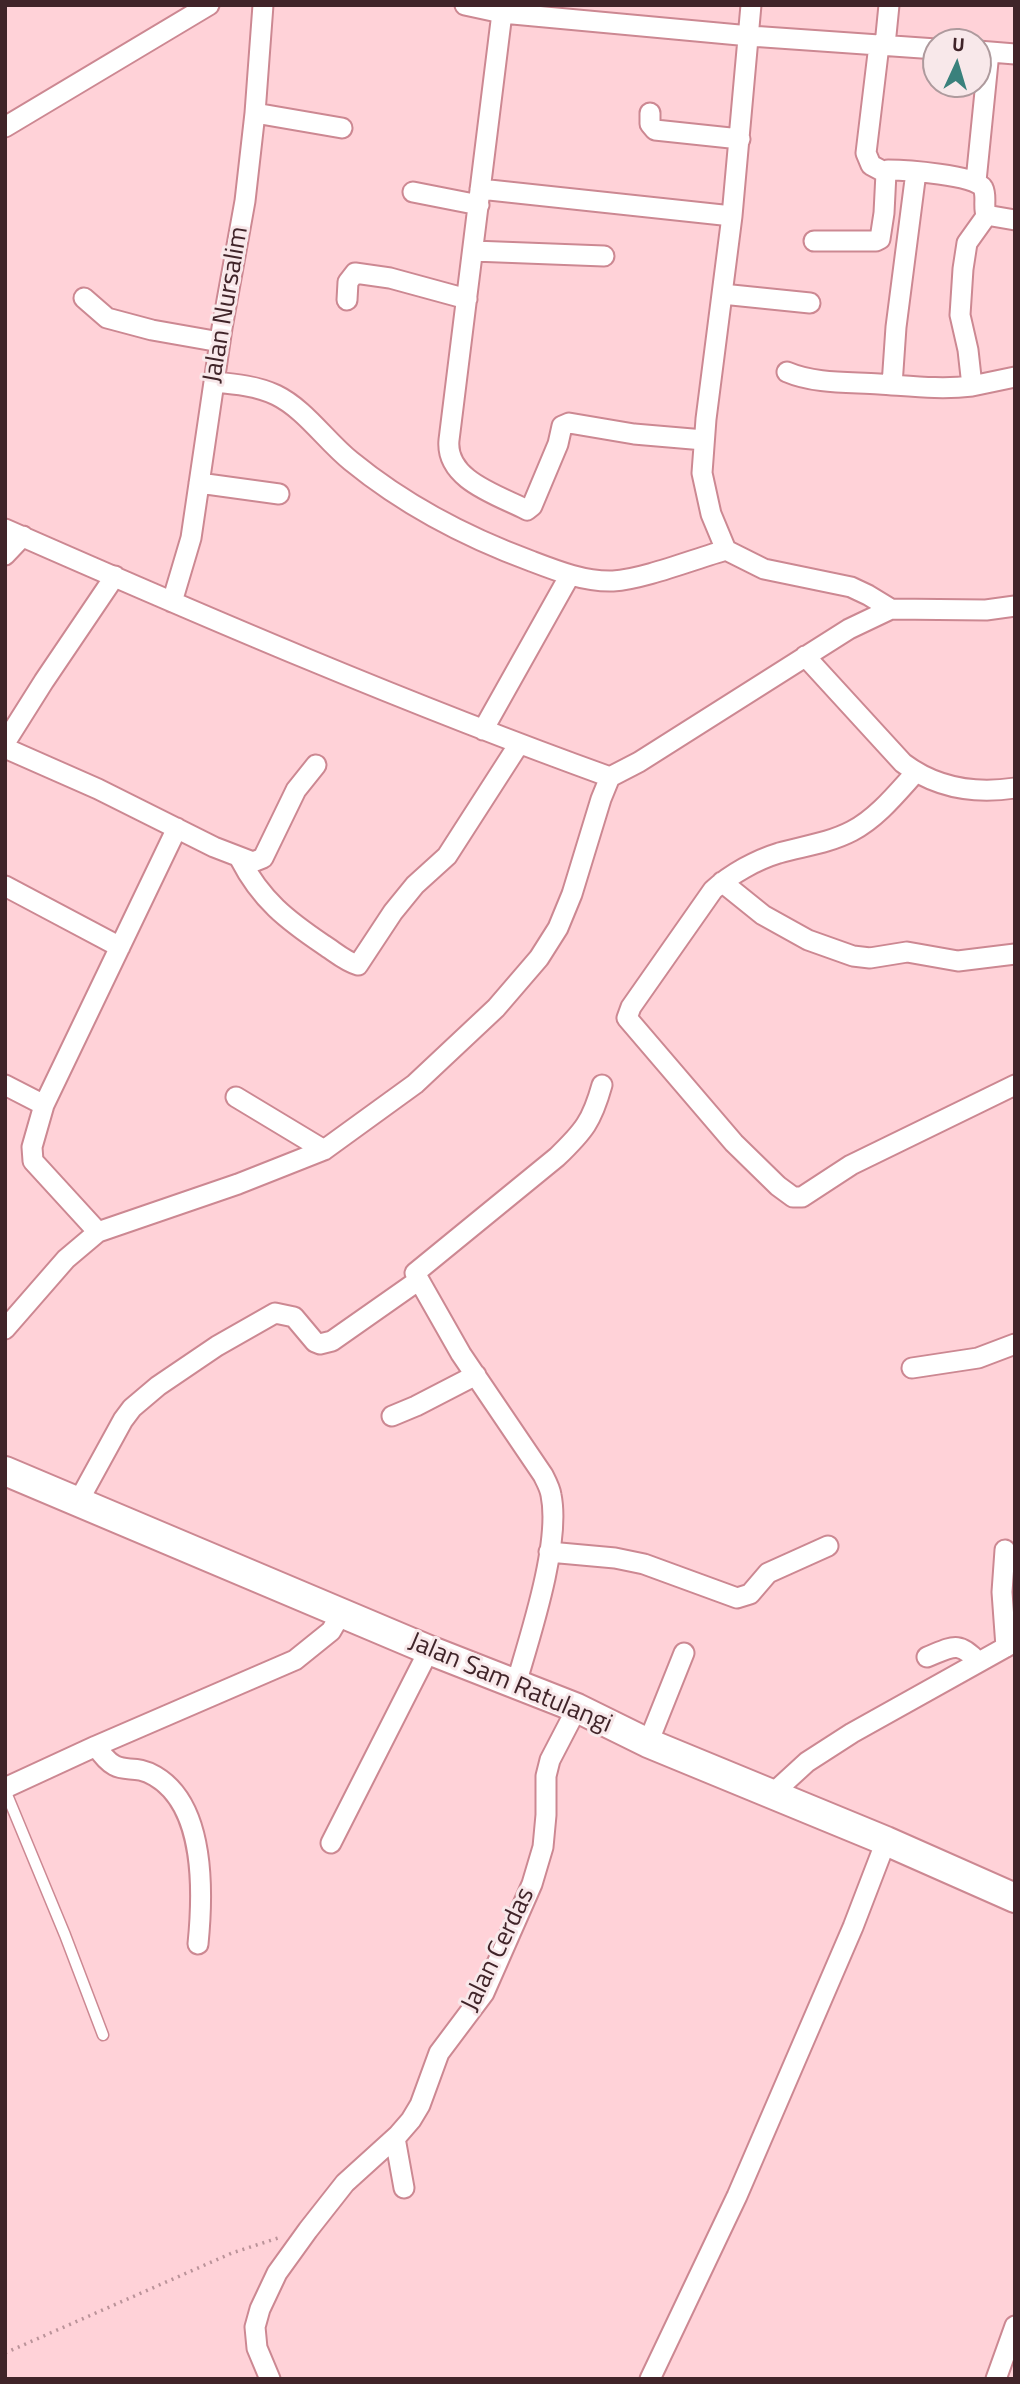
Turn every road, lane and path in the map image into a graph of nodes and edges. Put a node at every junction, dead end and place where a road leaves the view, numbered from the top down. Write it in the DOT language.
graph roads {
  1 [pos="209,5"];
  2 [pos="263,5"];
  3 [pos="465,5"];
  4 [pos="751,5"];
  5 [pos="889,5"];
  6 [pos="502,13"];
  7 [pos="750,36"];
  8 [pos="882,45"];
  9 [pos="922,47"];
  10 [pos="992,53"];
  11 [pos="1015,54"];
  12 [pos="981,98"];
  13 [pos="255,113"];
  14 [pos="650,113"];
  15 [pos="5,127"];
  16 [pos="342,128"];
  17 [pos="740,139"];
  18 [pos="916,172"];
  19 [pos="886,173"];
  20 [pos="976,181"];
  21 [pos="414,192"];
  22 [pos="479,197"];
  23 [pos="987,215"];
  24 [pos="732,216"];
  25 [pos="1015,220"];
  26 [pos="814,241"];
  27 [pos="473,251"];
  28 [pos="604,256"];
  29 [pos="722,294"];
  30 [pos="84,298"];
  31 [pos="467,299"];
  32 [pos="347,300"];
  33 [pos="810,303"];
  34 [pos="220,342"];
  35 [pos="787,372"];
  36 [pos="1015,377"];
  37 [pos="214,383"];
  38 [pos="892,385"];
  39 [pos="972,386"];
  40 [pos="704,440"];
  41 [pos="199,483"];
  42 [pos="279,494"];
  43 [pos="14,533"];
  44 [pos="726,550"];
  45 [pos="5,555"];
  46 [pos="570,575"];
  47 [pos="115,576"];
  48 [pos="172,602"];
  49 [pos="1015,606"];
  50 [pos="891,609"];
  51 [pos="805,656"];
  52 [pos="483,730"];
  53 [pos="5,743"];
  54 [pos="519,744"];
  55 [pos="5,748"];
  56 [pos="316,765"];
  57 [pos="916,772"];
  58 [pos="610,777"];
  59 [pos="1015,788"];
  60 [pos="177,828"];
  61 [pos="240,859"];
  62 [pos="722,882"];
  63 [pos="5,886"];
  64 [pos="120,947"];
  65 [pos="1015,954"];
  66 [pos="601,1084"];
  67 [pos="5,1085"];
  68 [pos="1015,1085"];
  69 [pos="236,1097"];
  70 [pos="44,1105"];
  71 [pos="324,1150"];
  72 [pos="98,1231"];
  73 [pos="419,1280"];
  74 [pos="5,1329"];
  75 [pos="1015,1344"];
  76 [pos="469,1364"];
  77 [pos="912,1368"];
  78 [pos="392,1416"];
  79 [pos="5,1471"];
  80 [pos="78,1502"];
  81 [pos="828,1546"];
  82 [pos="1005,1550"];
  83 [pos="550,1552"];
  84 [pos="342,1612"];
  85 [pos="1011,1644"];
  86 [pos="429,1650"];
  87 [pos="684,1653"];
  88 [pos="927,1657"];
  89 [pos="978,1662"];
  90 [pos="516,1684"];
  91 [pos="577,1709"];
  92 [pos="648,1743"];
  93 [pos="96,1746"];
  94 [pos="5,1789"];
  95 [pos="771,1795"];
  96 [pos="886,1841"];
  97 [pos="331,1843"];
  98 [pos="1015,1898"];
  99 [pos="198,1944"];
  100 [pos="103,2035"];
  101 [pos="395,2138"];
  102 [pos="404,2188"];
  103 [pos="308,2230"];
  104 [pos="1015,2326"];
  105 [pos="5,2353"];
  106 [pos="1000,2378"];
  107 [pos="270,2379"];
  108 [pos="650,2379"];
  1 -- 15 [label="street"];
  2 -- 13 [label="street, Jalan Nursalim"];
  3 -- 6 [label="street"];
  4 -- 7 [label="street"];
  5 -- 8 [label="street"];
  6 -- 7 [label="street"];
  6 -- 22 [label="street"];
  7 -- 8 [label="street"];
  7 -- 17 [label="street"];
  8 -- 9 [label="street"];
  8 -- 19 [label="street"];
  10 -- 11 [label="street"];
  12 -- 20 [label="street"];
  13 -- 16 [label="street"];
  13 -- 34 [label="street, Jalan Nursalim"];
  14 -- 17 [label="street"];
  17 -- 24 [label="street"];
  18 -- 19 [label="street"];
  18 -- 20 [label="street"];
  18 -- 38 [label="street"];
  19 -- 26 [label="street"];
  20 -- 23 [label="street"];
  21 -- 22 [label="street"];
  22 -- 24 [label="street"];
  22 -- 27 [label="street"];
  23 -- 25 [label="street"];
  23 -- 39 [label="street"];
  24 -- 29 [label="street"];
  27 -- 28 [label="street"];
  27 -- 31 [label="street"];
  29 -- 33 [label="street"];
  29 -- 40 [label="street"];
  30 -- 34 [label="street"];
  31 -- 32 [label="street"];
  31 -- 40 [label="street"];
  34 -- 37 [label="street, Jalan Nursalim"];
  35 -- 38 [label="street"];
  36 -- 39 [label="street"];
  37 -- 41 [label="street, Jalan Nursalim"];
  37 -- 46 [label="street"];
  38 -- 39 [label="street"];
  40 -- 44 [label="street"];
  41 -- 42 [label="street"];
  41 -- 48 [label="street, Jalan Nursalim"];
  43 -- 45 [label="street"];
  43 -- 47 [label="street"];
  44 -- 46 [label="street"];
  44 -- 50 [label="street"];
  46 -- 52 [label="street"];
  47 -- 48 [label="street"];
  47 -- 53 [label="street"];
  48 -- 52 [label="street"];
  49 -- 50 [label="street"];
  50 -- 51 [label="street"];
  51 -- 57 [label="street"];
  51 -- 58 [label="street"];
  52 -- 54 [label="street"];
  54 -- 58 [label="street"];
  54 -- 61 [label="street"];
  55 -- 60 [label="street"];
  56 -- 61 [label="street"];
  57 -- 59 [label="street"];
  57 -- 62 [label="street"];
  58 -- 71 [label="street"];
  60 -- 61 [label="street"];
  60 -- 64 [label="street"];
  62 -- 65 [label="street"];
  62 -- 68 [label="street"];
  63 -- 64 [label="street"];
  64 -- 70 [label="street"];
  66 -- 73 [label="street"];
  67 -- 70 [label="street"];
  69 -- 71 [label="street"];
  70 -- 72 [label="street"];
  71 -- 72 [label="street"];
  72 -- 74 [label="street"];
  73 -- 76 [label="street"];
  73 -- 80 [label="street"];
  75 -- 77 [label="street"];
  76 -- 78 [label="street"];
  76 -- 83 [label="street"];
  79 -- 80 [label="street, Jalan Sam Ratulangi"];
  80 -- 84 [label="street, Jalan Sam Ratulangi"];
  81 -- 83 [label="street"];
  82 -- 85 [label="street"];
  83 -- 90 [label="street"];
  84 -- 86 [label="street, Jalan Sam Ratulangi"];
  84 -- 93 [label="street"];
  85 -- 89 [label="street"];
  86 -- 90 [label="street, Jalan Sam Ratulangi"];
  86 -- 97 [label="street"];
  87 -- 92 [label="street"];
  88 -- 89 [label="street"];
  89 -- 95 [label="street"];
  90 -- 91 [label="street, Jalan Sam Ratulangi"];
  91 -- 92 [label="street, Jalan Sam Ratulangi"];
  91 -- 101 [label="street, Jalan Cerdas"];
  92 -- 95 [label="street, Jalan Sam Ratulangi"];
  93 -- 94 [label="street"];
  93 -- 99 [label="street"];
  94 -- 100 [label="lane"];
  95 -- 96 [label="street, Jalan Sam Ratulangi"];
  96 -- 98 [label="street, Jalan Sam Ratulangi"];
  96 -- 108 [label="street"];
  101 -- 102 [label="street"];
  101 -- 103 [label="street, Jalan Cerdas"];
  103 -- 105 [label="path"];
  103 -- 107 [label="street, Jalan Cerdas"];
  104 -- 106 [label="street"];
}
